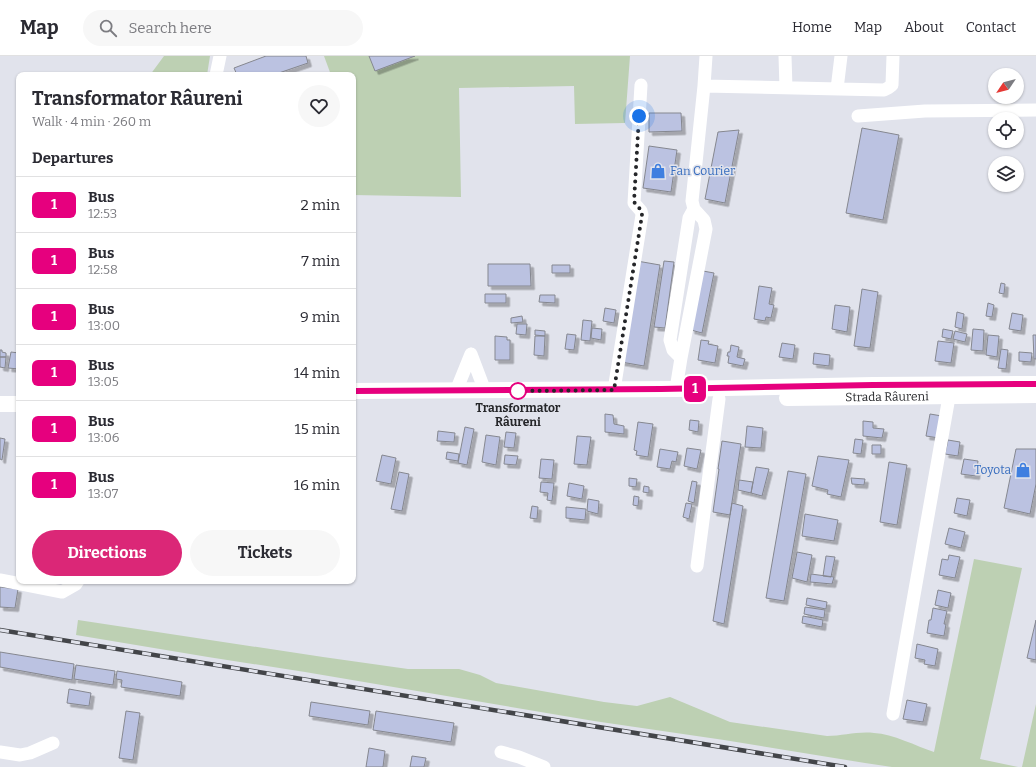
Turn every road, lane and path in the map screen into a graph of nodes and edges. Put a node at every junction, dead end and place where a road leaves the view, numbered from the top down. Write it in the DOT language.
graph roads {
  1 [pos="220,56"];
  2 [pos="706,56"];
  3 [pos="785,56"];
  4 [pos="841,56"];
  5 [pos="893,56"];
  6 [pos="217,72"];
  7 [pos="641,85"];
  8 [pos="704,86"];
  9 [pos="786,88"];
  10 [pos="837,89"];
  11 [pos="1036,110"];
  12 [pos="858,116"];
  13 [pos="694,209"];
  14 [pos="681,358"];
  15 [pos="1036,384"];
  16 [pos="676,389"];
  17 [pos="614,390"];
  18 [pos="356,391"];
  19 [pos="456,391"];
  20 [pos="485,391"];
  21 [pos="0,393"];
  22 [pos="16,393"];
  23 [pos="1036,395"];
  24 [pos="949,396"];
  25 [pos="719,399"];
  26 [pos="356,401"];
  27 [pos="0,404"];
  28 [pos="16,404"];
  29 [pos="697,566"];
  30 [pos="0,580"];
  31 [pos="16,583"];
  32 [pos="21,584"];
  33 [pos="76,584"];
  34 [pos="893,714"];
  35 [pos="53,744"];
  36 [pos="0,752"];
  37 [pos="501,752"];
  38 [pos="544,767"];
  1 -- 6 [label="street"];
  2 -- 8 [label="street"];
  3 -- 9 [label="street"];
  4 -- 10 [label="street"];
  5 -- 10 [label="street"];
  7 -- 17 [label="street"];
  8 -- 9 [label="street"];
  8 -- 13 [label="street"];
  9 -- 10 [label="street"];
  11 -- 12 [label="street"];
  13 -- 14 [label="street"];
  13 -- 14 [label="street"];
  14 -- 16 [label="street"];
  15 -- 16 [label="main road, Strada Râureni"];
  16 -- 17 [label="main road, Strada Râureni"];
  17 -- 20 [label="main road, Strada Râureni"];
  18 -- 19 [label="main road, Strada Râureni"];
  19 -- 20 [label="main road, Strada Râureni"];
  19 -- 20 [label="street"];
  21 -- 22 [label="main road"];
  23 -- 24 [label="main road, Strada Râureni"];
  24 -- 25 [label="main road, Strada Râureni"];
  24 -- 34 [label="street"];
  25 -- 26 [label="main road, Strada Râureni"];
  25 -- 29 [label="street"];
  27 -- 28 [label="main road"];
  30 -- 31 [label="street"];
  32 -- 33 [label="street"];
  35 -- 36 [label="street"];
  37 -- 38 [label="street"];
}
